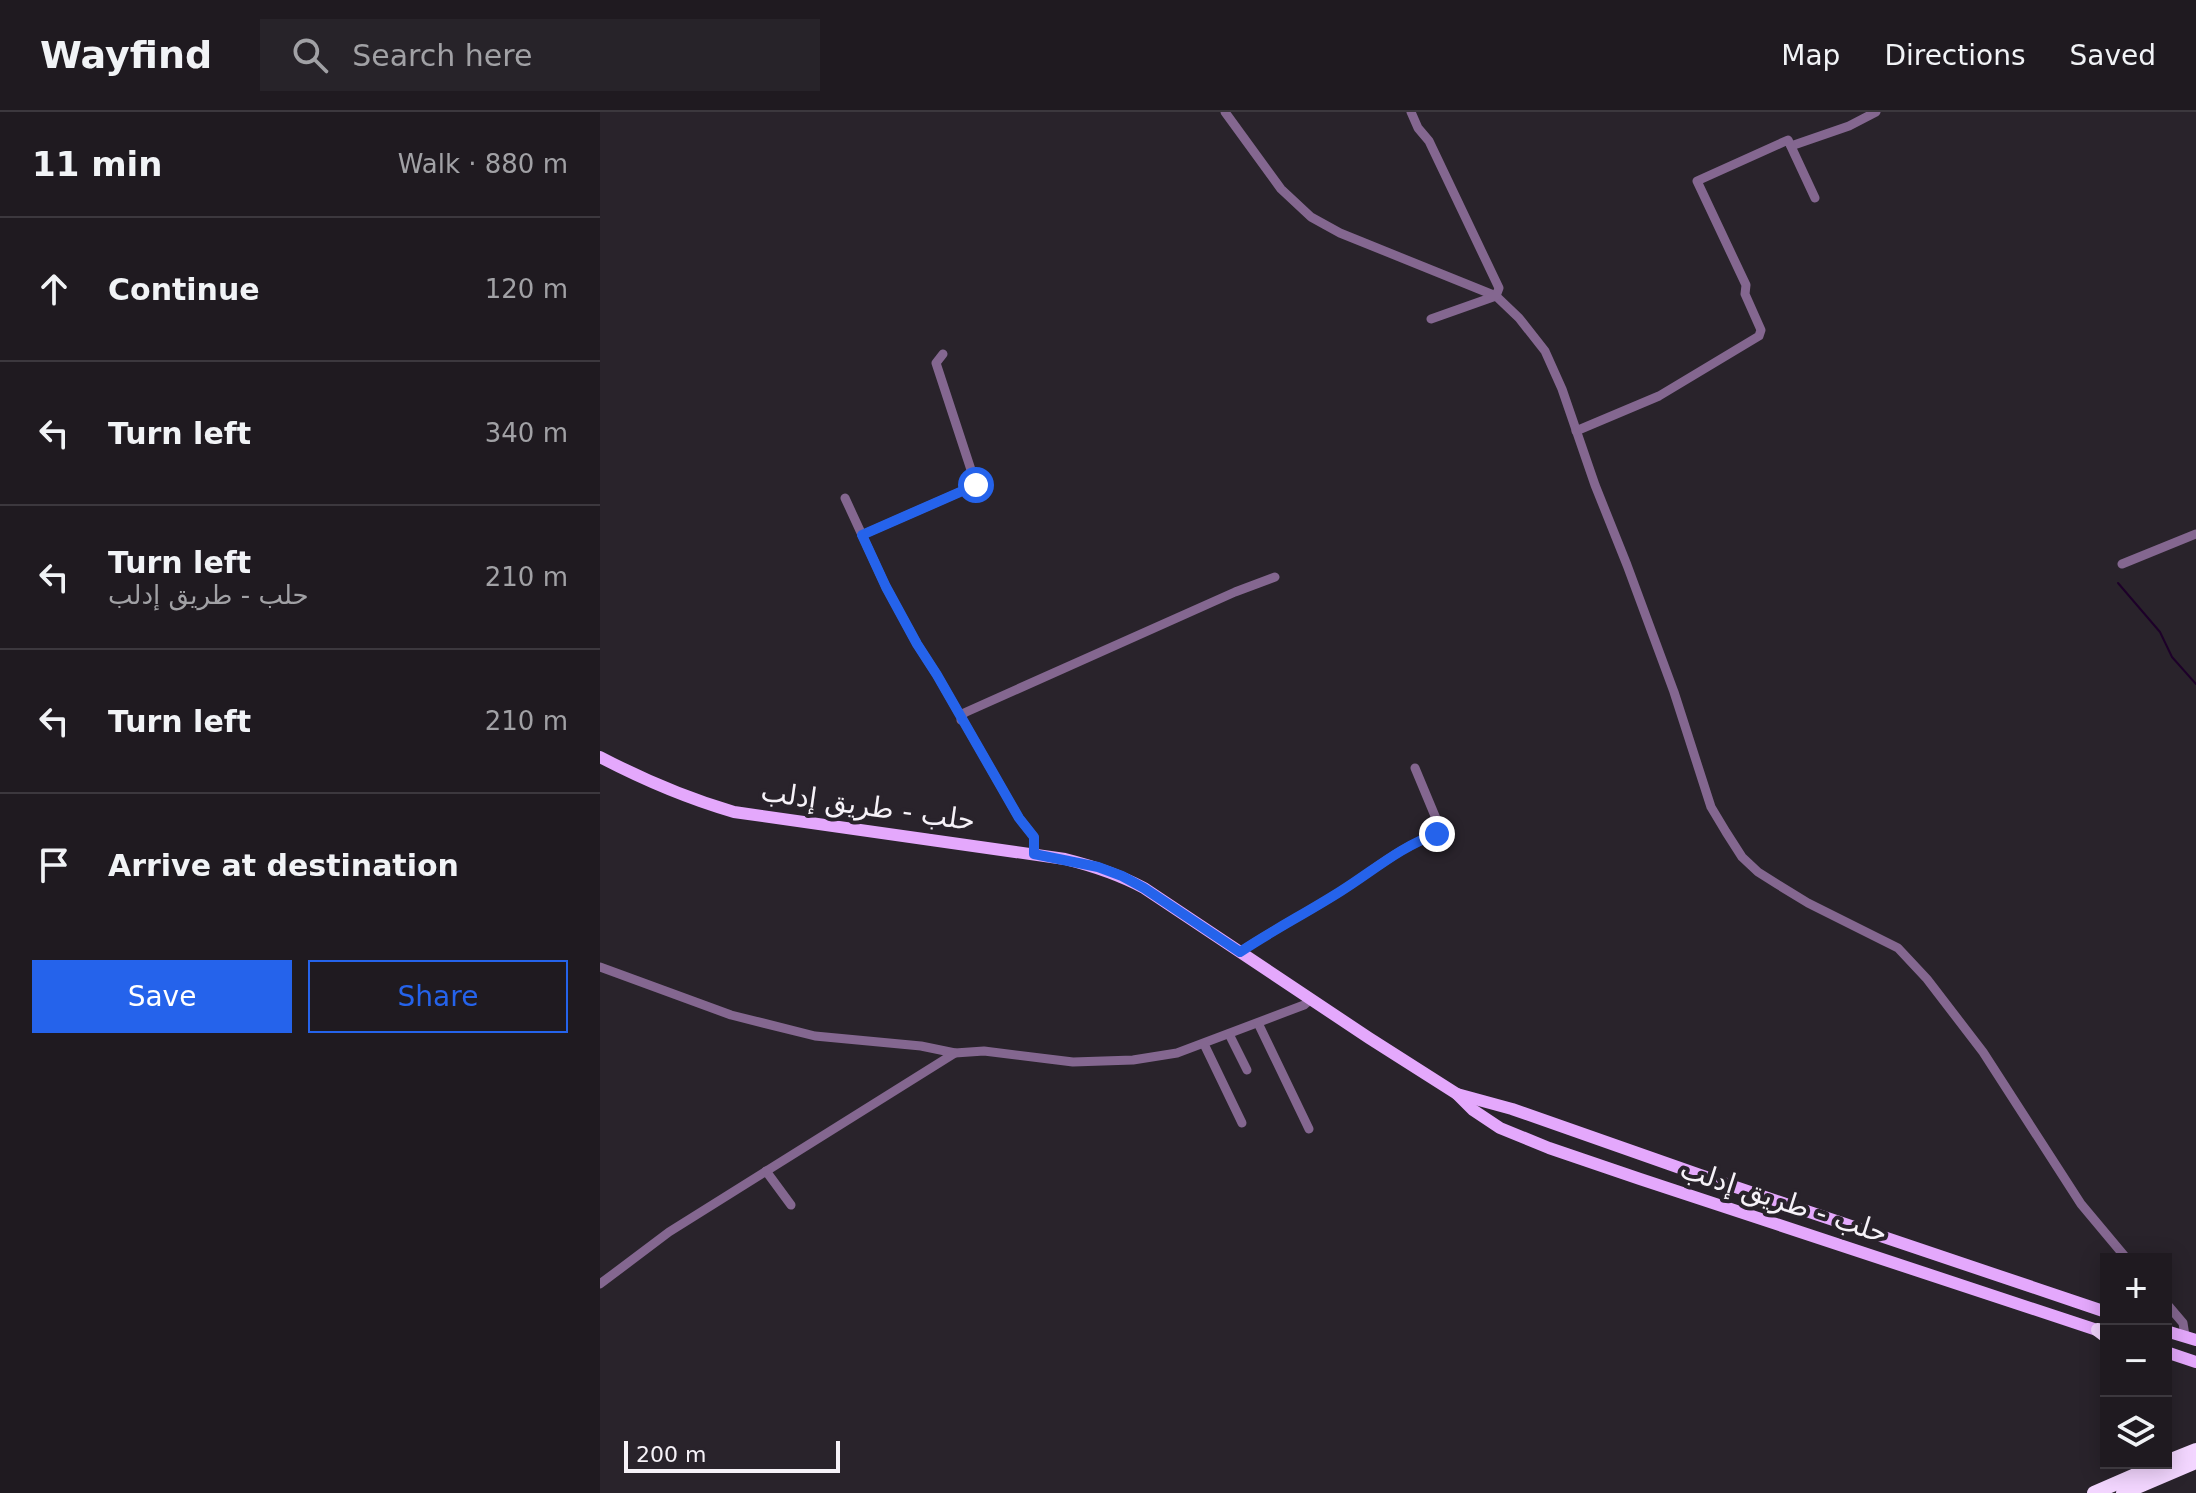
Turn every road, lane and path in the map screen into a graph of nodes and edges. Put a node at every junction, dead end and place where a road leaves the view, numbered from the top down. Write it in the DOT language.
graph roads {
  1 [pos="1225,112"];
  2 [pos="1411,112"];
  3 [pos="1876,112"];
  4 [pos="1791,146"];
  5 [pos="1815,198"];
  6 [pos="1496,296"];
  7 [pos="1431,319"];
  8 [pos="943,354"];
  9 [pos="1576,431"];
  10 [pos="845,498"];
  11 [pos="2196,534"];
  12 [pos="862,535"];
  13 [pos="2122,564"];
  14 [pos="1275,577"];
  15 [pos="961,720"];
  16 [pos="600,757"];
  17 [pos="1415,768"];
  18 [pos="1034,854"];
  19 [pos="1240,952"];
  20 [pos="600,967"];
  21 [pos="1311,999"];
  22 [pos="1258,1023"];
  23 [pos="1229,1034"];
  24 [pos="1204,1044"];
  25 [pos="955,1053"];
  26 [pos="1247,1070"];
  27 [pos="1457,1094"];
  28 [pos="1242,1123"];
  29 [pos="1309,1129"];
  30 [pos="766,1171"];
  31 [pos="791,1205"];
  32 [pos="2122,1253"];
  33 [pos="600,1284"];
  34 [pos="2172,1310"];
  35 [pos="2100,1311"];
  36 [pos="2100,1332"];
  37 [pos="2190,1338"];
  38 [pos="2172,1354"];
  39 [pos="2196,1362"];
  40 [pos="2196,1450"];
  41 [pos="2196,1462"];
  42 [pos="2172,1463"];
  43 [pos="2172,1466"];
  44 [pos="2128,1469"];
  45 [pos="2160,1469"];
  46 [pos="2119,1489"];
  47 [pos="2094,1493"];
  1 -- 6 [label="street"];
  2 -- 6 [label="street"];
  3 -- 4 [label="street"];
  4 -- 5 [label="street"];
  4 -- 9 [label="street"];
  6 -- 7 [label="street"];
  6 -- 9 [label="street"];
  8 -- 12 [label="street"];
  9 -- 32 [label="street"];
  10 -- 12 [label="street"];
  11 -- 13 [label="street"];
  12 -- 15 [label="street"];
  14 -- 15 [label="street"];
  15 -- 18 [label="street"];
  16 -- 18 [label="main road, حلب - طريق إدلب"];
  17 -- 19 [label="street"];
  18 -- 19 [label="main road, حلب - طريق إدلب"];
  19 -- 21 [label="main road, حلب - طريق إدلب"];
  20 -- 25 [label="street"];
  21 -- 22 [label="street"];
  21 -- 27 [label="main road, حلب - طريق إدلب"];
  22 -- 23 [label="street"];
  22 -- 29 [label="street"];
  23 -- 24 [label="street"];
  23 -- 26 [label="street"];
  24 -- 25 [label="street"];
  24 -- 28 [label="street"];
  25 -- 30 [label="street"];
  27 -- 35 [label="main road, حلب - طريق إدلب"];
  27 -- 36 [label="main road, حلب - طريق إدلب"];
  30 -- 31 [label="street"];
  30 -- 33 [label="street"];
  34 -- 37 [label="street"];
  38 -- 39 [label="main road"];
  40 -- 42 [label="highway"];
  41 -- 43 [label="highway"];
  44 -- 46 [label="highway"];
  45 -- 46 [label="highway"];
  46 -- 47 [label="highway"];
}
